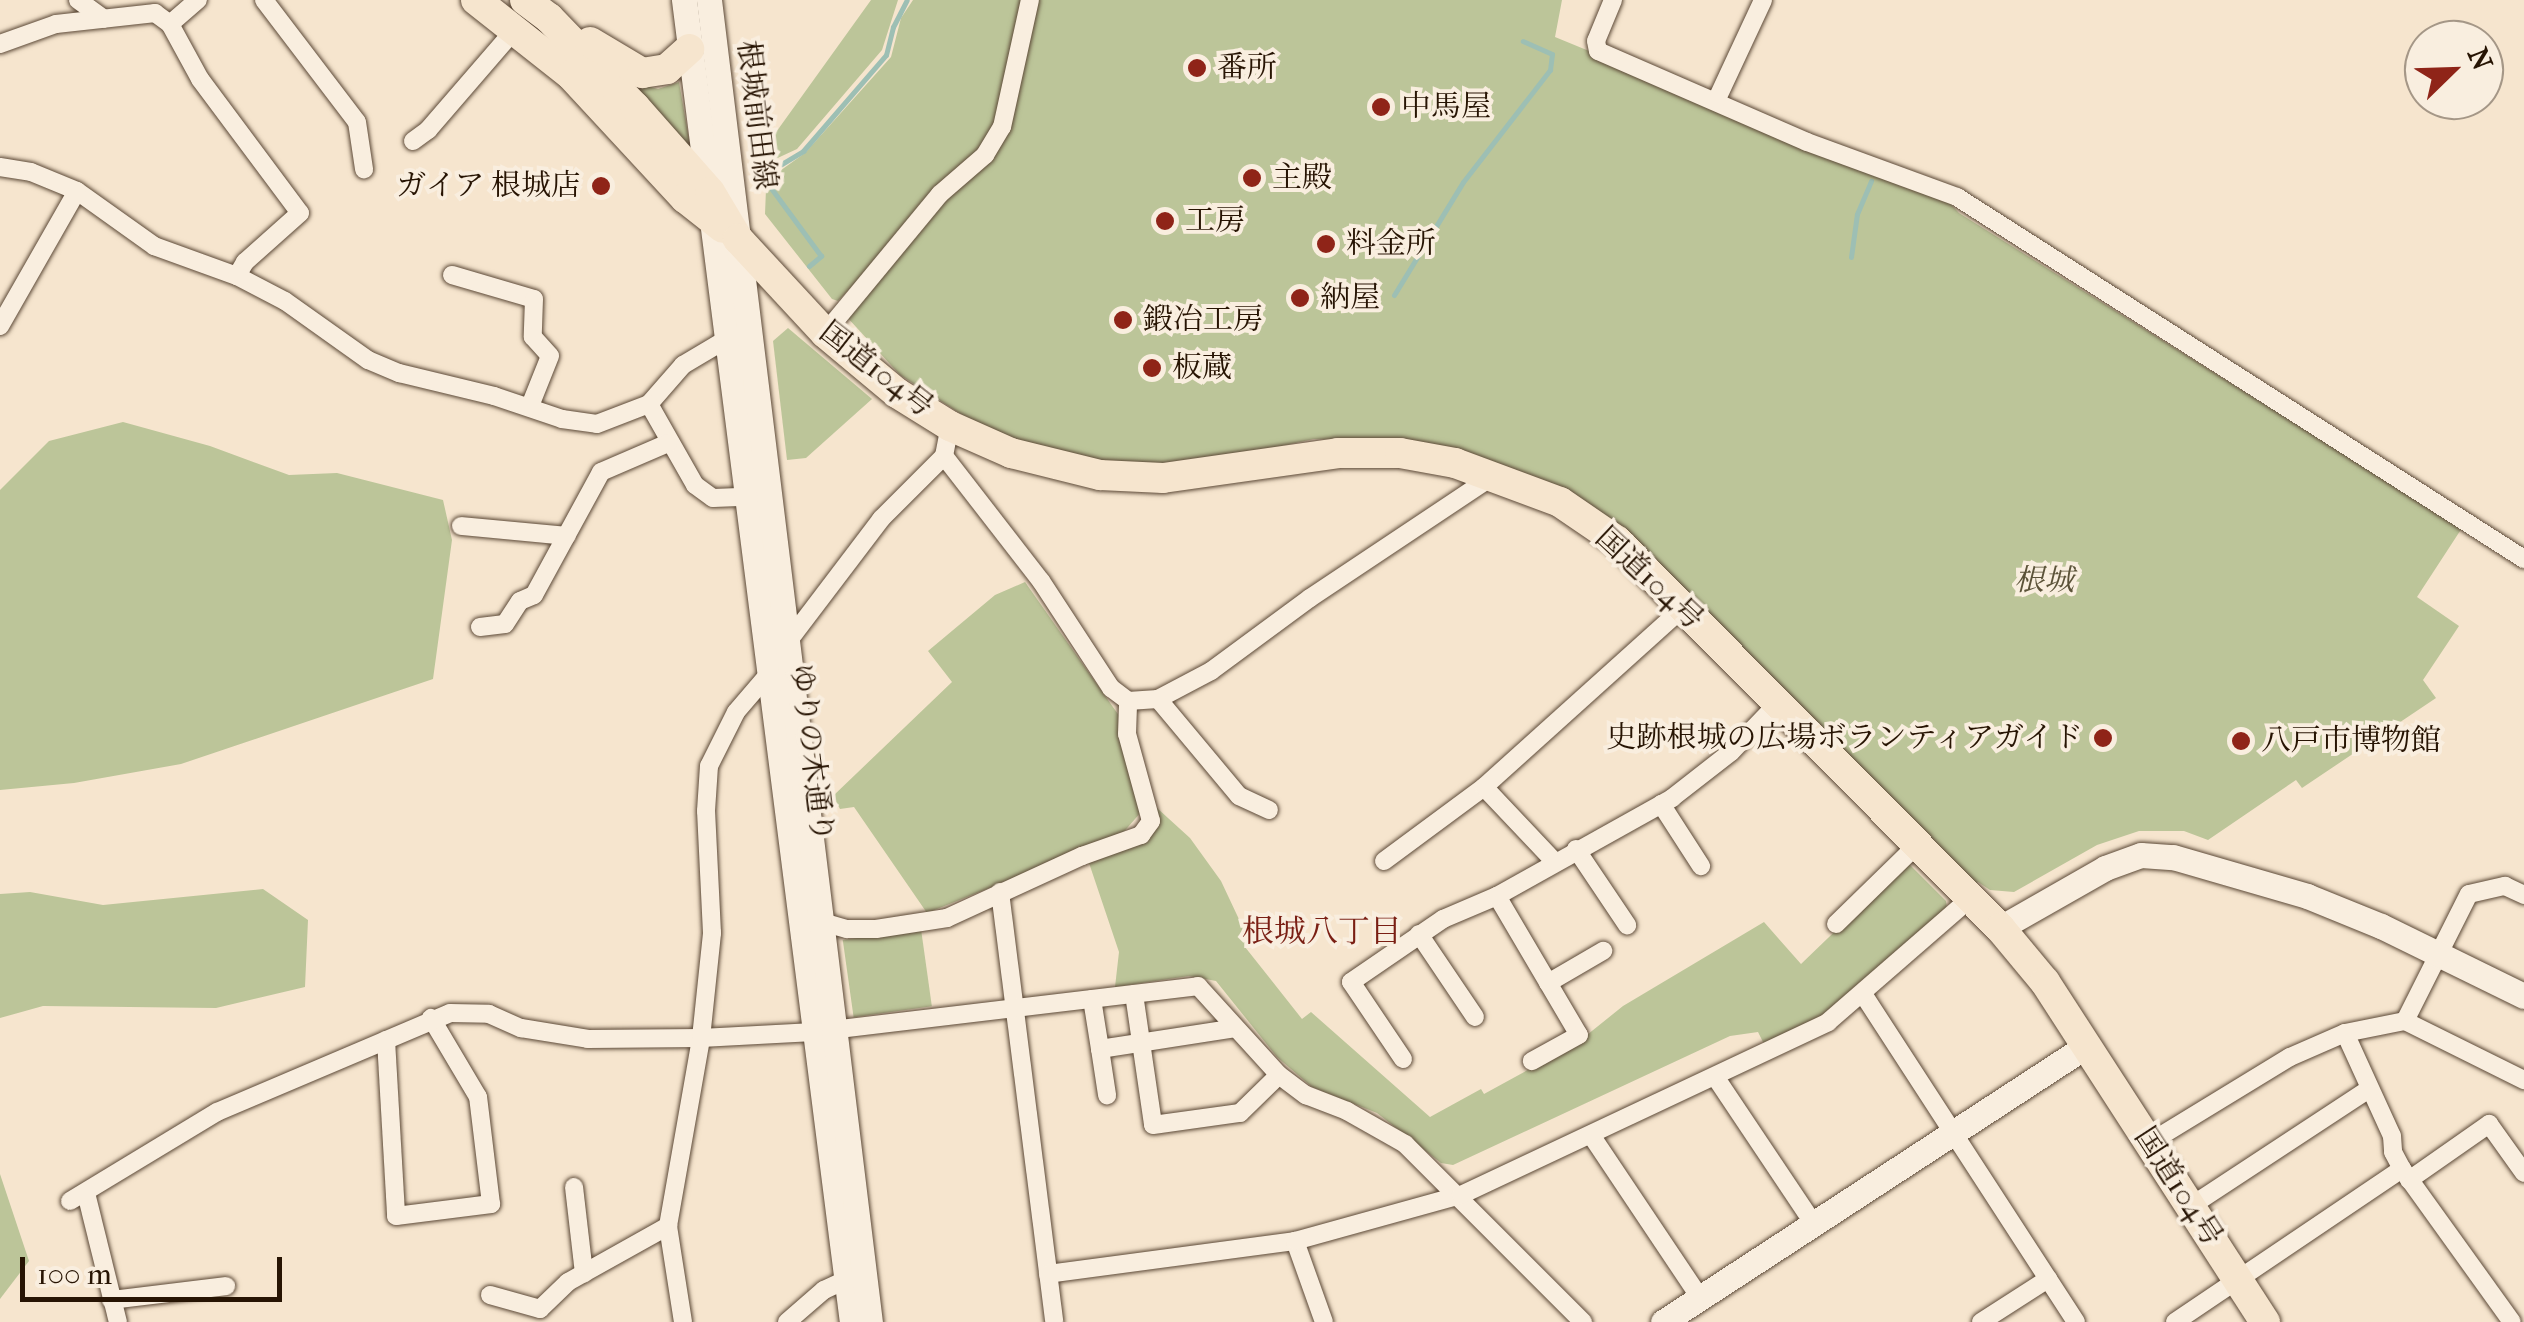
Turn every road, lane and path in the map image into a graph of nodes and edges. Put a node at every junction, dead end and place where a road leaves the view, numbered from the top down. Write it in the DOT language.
graph roads {
  1 [pos="78,0"];
  2 [pos="198,0"];
  3 [pos="264,0"];
  4 [pos="476,0"];
  5 [pos="684,0"];
  6 [pos="708,0"];
  7 [pos="1030,0"];
  8 [pos="1614,0"];
  9 [pos="1763,0"];
  10 [pos="530,15"];
  11 [pos="104,19"];
  12 [pos="170,24"];
  13 [pos="0,44"];
  14 [pos="689,49"];
  15 [pos="1716,101"];
  16 [pos="413,140"];
  17 [pos="0,168"];
  18 [pos="364,169"];
  19 [pos="77,191"];
  20 [pos="721,218"];
  21 [pos="452,274"];
  22 [pos="237,276"];
  23 [pos="0,326"];
  24 [pos="825,334"];
  25 [pos="725,340"];
  26 [pos="648,404"];
  27 [pos="530,406"];
  28 [pos="947,441"];
  29 [pos="668,443"];
  30 [pos="1493,476"];
  31 [pos="746,497"];
  32 [pos="461,526"];
  33 [pos="567,536"];
  34 [pos="2524,559"];
  35 [pos="1683,608"];
  36 [pos="480,627"];
  37 [pos="786,644"];
  38 [pos="769,675"];
  39 [pos="1158,699"];
  40 [pos="1128,701"];
  41 [pos="1777,704"];
  42 [pos="1484,786"];
  43 [pos="1661,804"];
  44 [pos="1269,810"];
  45 [pos="1915,846"];
  46 [pos="1576,849"];
  47 [pos="1384,861"];
  48 [pos="1554,861"];
  49 [pos="1701,866"];
  50 [pos="1000,892"];
  51 [pos="2524,895"];
  52 [pos="1497,896"];
  53 [pos="1967,900"];
  54 [pos="822,922"];
  55 [pos="1836,924"];
  56 [pos="1627,925"];
  57 [pos="2000,928"];
  58 [pos="1419,934"];
  59 [pos="1602,951"];
  60 [pos="2439,953"];
  61 [pos="1548,983"];
  62 [pos="1134,994"];
  63 [pos="1863,994"];
  64 [pos="2524,996"];
  65 [pos="1092,999"];
  66 [pos="1015,1009"];
  67 [pos="1475,1016"];
  68 [pos="431,1018"];
  69 [pos="2405,1020"];
  70 [pos="1236,1028"];
  71 [pos="824,1031"];
  72 [pos="2345,1033"];
  73 [pos="701,1038"];
  74 [pos="386,1040"];
  75 [pos="1140,1043"];
  76 [pos="2086,1046"];
  77 [pos="1100,1049"];
  78 [pos="1403,1058"];
  79 [pos="1532,1061"];
  80 [pos="1279,1075"];
  81 [pos="1716,1078"];
  82 [pos="2524,1080"];
  83 [pos="2369,1088"];
  84 [pos="1107,1096"];
  85 [pos="1954,1131"];
  86 [pos="1590,1135"];
  87 [pos="2149,1142"];
  88 [pos="2524,1173"];
  89 [pos="2406,1175"];
  90 [pos="574,1186"];
  91 [pos="1461,1195"];
  92 [pos="2190,1206"];
  93 [pos="1813,1224"];
  94 [pos="668,1226"];
  95 [pos="1295,1241"];
  96 [pos="584,1273"];
  97 [pos="1048,1274"];
  98 [pos="855,1275"];
  99 [pos="2048,1278"];
  100 [pos="2238,1279"];
  101 [pos="226,1286"];
  102 [pos="490,1295"];
  103 [pos="1700,1298"];
  104 [pos="112,1300"];
  105 [pos="118,1322"];
  106 [pos="683,1322"];
  107 [pos="787,1322"];
  108 [pos="852,1322"];
  109 [pos="870,1322"];
  110 [pos="1054,1322"];
  111 [pos="1324,1322"];
  112 [pos="1583,1322"];
  113 [pos="1663,1322"];
  114 [pos="1980,1322"];
  115 [pos="2076,1322"];
  116 [pos="2175,1322"];
  117 [pos="2265,1322"];
  118 [pos="2512,1322"];
  1 -- 11 [label="street"];
  2 -- 12 [label="street"];
  3 -- 18 [label="street"];
  4 -- 10 [label="highway, 国道104号"];
  5 -- 14 [label="street, 根城前田線"];
  6 -- 20 [label="street, 根城前田線"];
  7 -- 24 [label="street"];
  8 -- 15 [label="street"];
  9 -- 15 [label="street"];
  10 -- 14 [label="highway"];
  10 -- 16 [label="street"];
  10 -- 20 [label="highway, 国道104号"];
  11 -- 12 [label="street"];
  11 -- 13 [label="street"];
  12 -- 22 [label="street"];
  14 -- 20 [label="street, 根城前田線"];
  15 -- 34 [label="street"];
  17 -- 19 [label="street"];
  19 -- 22 [label="street"];
  19 -- 23 [label="street"];
  20 -- 24 [label="highway, 国道104号"];
  20 -- 25 [label="street, ゆりの木通り"];
  20 -- 37 [label="street, ゆりの木通り"];
  21 -- 27 [label="street"];
  22 -- 27 [label="street"];
  24 -- 28 [label="highway, 国道104号"];
  25 -- 26 [label="street"];
  25 -- 31 [label="street, ゆりの木通り"];
  26 -- 27 [label="street"];
  26 -- 29 [label="street"];
  28 -- 30 [label="highway, 国道104号"];
  28 -- 37 [label="street"];
  28 -- 40 [label="street"];
  29 -- 31 [label="street"];
  29 -- 33 [label="street"];
  30 -- 35 [label="highway, 国道104号"];
  30 -- 39 [label="street"];
  31 -- 38 [label="street, ゆりの木通り"];
  32 -- 33 [label="street"];
  33 -- 36 [label="street"];
  35 -- 41 [label="highway, 国道104号"];
  35 -- 42 [label="street"];
  37 -- 38 [label="street"];
  37 -- 54 [label="street, ゆりの木通り"];
  38 -- 71 [label="street, ゆりの木通り"];
  38 -- 73 [label="street"];
  39 -- 40 [label="street"];
  39 -- 44 [label="street"];
  40 -- 50 [label="street"];
  41 -- 43 [label="street"];
  41 -- 45 [label="highway, 国道104号"];
  42 -- 47 [label="street"];
  42 -- 48 [label="street"];
  43 -- 46 [label="street"];
  43 -- 49 [label="street"];
  45 -- 53 [label="highway, 国道104号"];
  45 -- 55 [label="street"];
  46 -- 48 [label="street"];
  46 -- 56 [label="street"];
  48 -- 52 [label="street"];
  50 -- 54 [label="street"];
  50 -- 66 [label="street"];
  51 -- 60 [label="street"];
  52 -- 58 [label="street"];
  52 -- 61 [label="street"];
  53 -- 57 [label="highway, 国道104号"];
  53 -- 63 [label="street"];
  54 -- 71 [label="street, ゆりの木通り"];
  57 -- 60 [label="street"];
  57 -- 76 [label="highway, 国道104号"];
  58 -- 67 [label="street"];
  58 -- 78 [label="street"];
  59 -- 61 [label="street"];
  60 -- 64 [label="street"];
  60 -- 69 [label="street"];
  61 -- 79 [label="street"];
  62 -- 65 [label="street"];
  62 -- 70 [label="street"];
  62 -- 75 [label="street"];
  63 -- 81 [label="street"];
  63 -- 85 [label="street"];
  65 -- 66 [label="street"];
  65 -- 77 [label="street"];
  66 -- 71 [label="street"];
  66 -- 97 [label="street"];
  68 -- 73 [label="street"];
  68 -- 74 [label="street"];
  68 -- 74 [label="street"];
  69 -- 72 [label="street"];
  69 -- 82 [label="street"];
  70 -- 75 [label="street"];
  70 -- 80 [label="street"];
  71 -- 73 [label="street"];
  71 -- 98 [label="street, ゆりの木通り"];
  72 -- 83 [label="street"];
  72 -- 87 [label="street"];
  73 -- 94 [label="street"];
  74 -- 104 [label="street"];
  75 -- 77 [label="street"];
  75 -- 80 [label="street"];
  76 -- 85 [label="street"];
  76 -- 87 [label="highway, 国道104号"];
  77 -- 84 [label="street"];
  80 -- 91 [label="street"];
  81 -- 86 [label="street"];
  81 -- 93 [label="street"];
  83 -- 89 [label="street"];
  83 -- 92 [label="street"];
  85 -- 93 [label="street"];
  85 -- 99 [label="street"];
  86 -- 91 [label="street"];
  86 -- 103 [label="street"];
  87 -- 92 [label="highway, 国道104号"];
  88 -- 89 [label="street"];
  89 -- 100 [label="street"];
  89 -- 118 [label="street"];
  90 -- 96 [label="street"];
  91 -- 95 [label="street"];
  91 -- 112 [label="street"];
  92 -- 100 [label="highway, 国道104号"];
  93 -- 103 [label="street"];
  94 -- 96 [label="street"];
  94 -- 106 [label="street"];
  95 -- 97 [label="street"];
  95 -- 111 [label="street"];
  96 -- 102 [label="street"];
  97 -- 110 [label="street"];
  98 -- 107 [label="street"];
  98 -- 108 [label="street, ゆりの木通り"];
  98 -- 109 [label="street, ゆりの木通り"];
  99 -- 114 [label="street"];
  99 -- 115 [label="street"];
  100 -- 116 [label="street"];
  100 -- 117 [label="highway, 国道104号"];
  101 -- 104 [label="street"];
  103 -- 113 [label="street"];
  104 -- 105 [label="street"];
}
